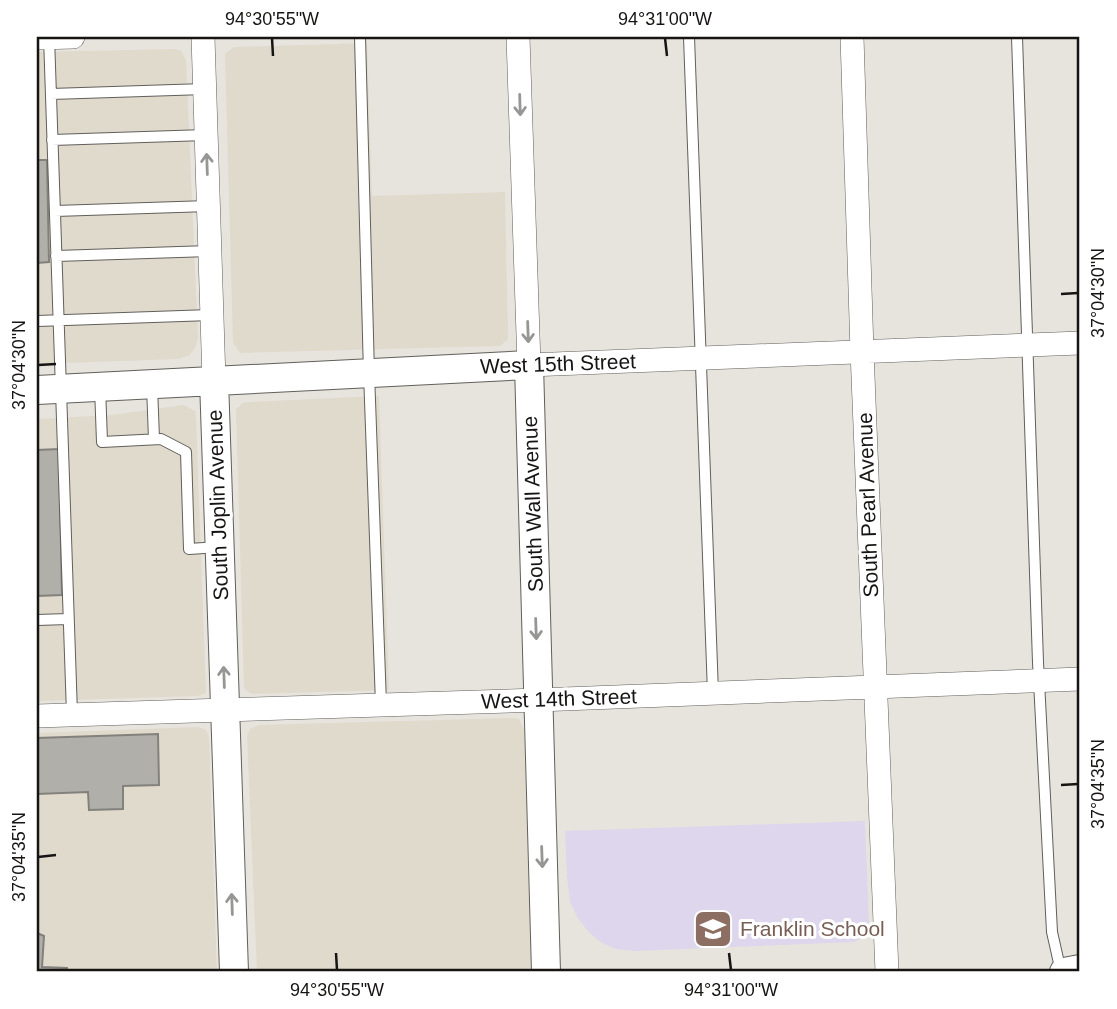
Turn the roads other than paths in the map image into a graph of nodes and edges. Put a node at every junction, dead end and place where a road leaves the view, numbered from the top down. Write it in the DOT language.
graph roads {
  1 [pos="49,37"];
  2 [pos="73,37"];
  3 [pos="203,37"];
  4 [pos="360,37"];
  5 [pos="518,37"];
  6 [pos="690,37"];
  7 [pos="852,37"];
  8 [pos="1017,37"];
  9 [pos="37,38"];
  10 [pos="205,89"];
  11 [pos="51,94"];
  12 [pos="206,135"];
  13 [pos="52,140"];
  14 [pos="209,206"];
  15 [pos="55,211"];
  16 [pos="210,251"];
  17 [pos="56,256"];
  18 [pos="211,315"];
  19 [pos="37,321"];
  20 [pos="58,321"];
  21 [pos="1080,343"];
  22 [pos="1028,346"];
  23 [pos="862,351"];
  24 [pos="701,358"];
  25 [pos="529,365"];
  26 [pos="369,373"];
  27 [pos="214,380"];
  28 [pos="152,383"];
  29 [pos="100,386"];
  30 [pos="49,390"];
  31 [pos="154,439"];
  32 [pos="200,451"];
  33 [pos="68,619"];
  34 [pos="37,620"];
  35 [pos="1080,679"];
  36 [pos="1039,680"];
  37 [pos="875,688"];
  38 [pos="713,693"];
  39 [pos="538,700"];
  40 [pos="382,704"];
  41 [pos="225,708"];
  42 [pos="72,714"];
  43 [pos="37,716"];
  44 [pos="1080,969"];
  45 [pos="234,972"];
  46 [pos="546,972"];
  47 [pos="887,972"];
  48 [pos="1063,972"];
  1 -- 2 [label="street"];
  1 -- 9 [label="street"];
  1 -- 11 [label="lane"];
  3 -- 10 [label="street, South Joplin Avenue"];
  4 -- 26 [label="lane"];
  5 -- 25 [label="street, South Wall Avenue, one-way"];
  6 -- 24 [label="lane"];
  7 -- 23 [label="street, South Pearl Avenue"];
  8 -- 22 [label="lane"];
  10 -- 11 [label="lane"];
  10 -- 12 [label="street, South Joplin Avenue"];
  11 -- 13 [label="lane"];
  12 -- 13 [label="lane"];
  14 -- 12 [label="street, South Joplin Avenue, one-way"];
  13 -- 15 [label="lane"];
  14 -- 15 [label="lane"];
  14 -- 16 [label="street, South Joplin Avenue"];
  15 -- 17 [label="lane"];
  16 -- 17 [label="lane"];
  16 -- 18 [label="street, South Joplin Avenue"];
  17 -- 20 [label="lane"];
  18 -- 20 [label="lane"];
  18 -- 27 [label="street, South Joplin Avenue"];
  19 -- 20 [label="lane"];
  20 -- 30 [label="lane"];
  21 -- 22 [label="street, West 15th Street"];
  22 -- 23 [label="street, West 15th Street"];
  22 -- 36 [label="lane"];
  23 -- 24 [label="street, West 15th Street"];
  23 -- 37 [label="street, South Pearl Avenue"];
  24 -- 25 [label="street, West 15th Street"];
  24 -- 38 [label="lane"];
  25 -- 26 [label="street, West 15th Street"];
  25 -- 39 [label="street, South Wall Avenue, one-way"];
  26 -- 27 [label="street, West 15th Street"];
  26 -- 40 [label="lane"];
  27 -- 28 [label="street, West 15th Street"];
  27 -- 32 [label="street, South Joplin Avenue"];
  28 -- 29 [label="street, West 15th Street"];
  28 -- 31 [label="lane"];
  29 -- 30 [label="street, West 15th Street"];
  29 -- 31 [label="lane"];
  30 -- 33 [label="lane"];
  31 -- 32 [label="lane"];
  41 -- 32 [label="street, South Joplin Avenue, one-way"];
  33 -- 34 [label="lane"];
  33 -- 42 [label="lane"];
  35 -- 36 [label="street, West 14th Street"];
  36 -- 37 [label="street, West 14th Street"];
  36 -- 48 [label="lane"];
  37 -- 38 [label="street, West 14th Street"];
  37 -- 47 [label="street, South Pearl Avenue"];
  38 -- 39 [label="street, West 14th Street"];
  39 -- 40 [label="street, West 14th Street"];
  39 -- 46 [label="street, South Wall Avenue, one-way"];
  40 -- 41 [label="street, West 14th Street"];
  41 -- 42 [label="street, West 14th Street"];
  45 -- 41 [label="street, South Joplin Avenue, one-way"];
  42 -- 43 [label="street, West 14th Street"];
  44 -- 48 [label="street"];
}
